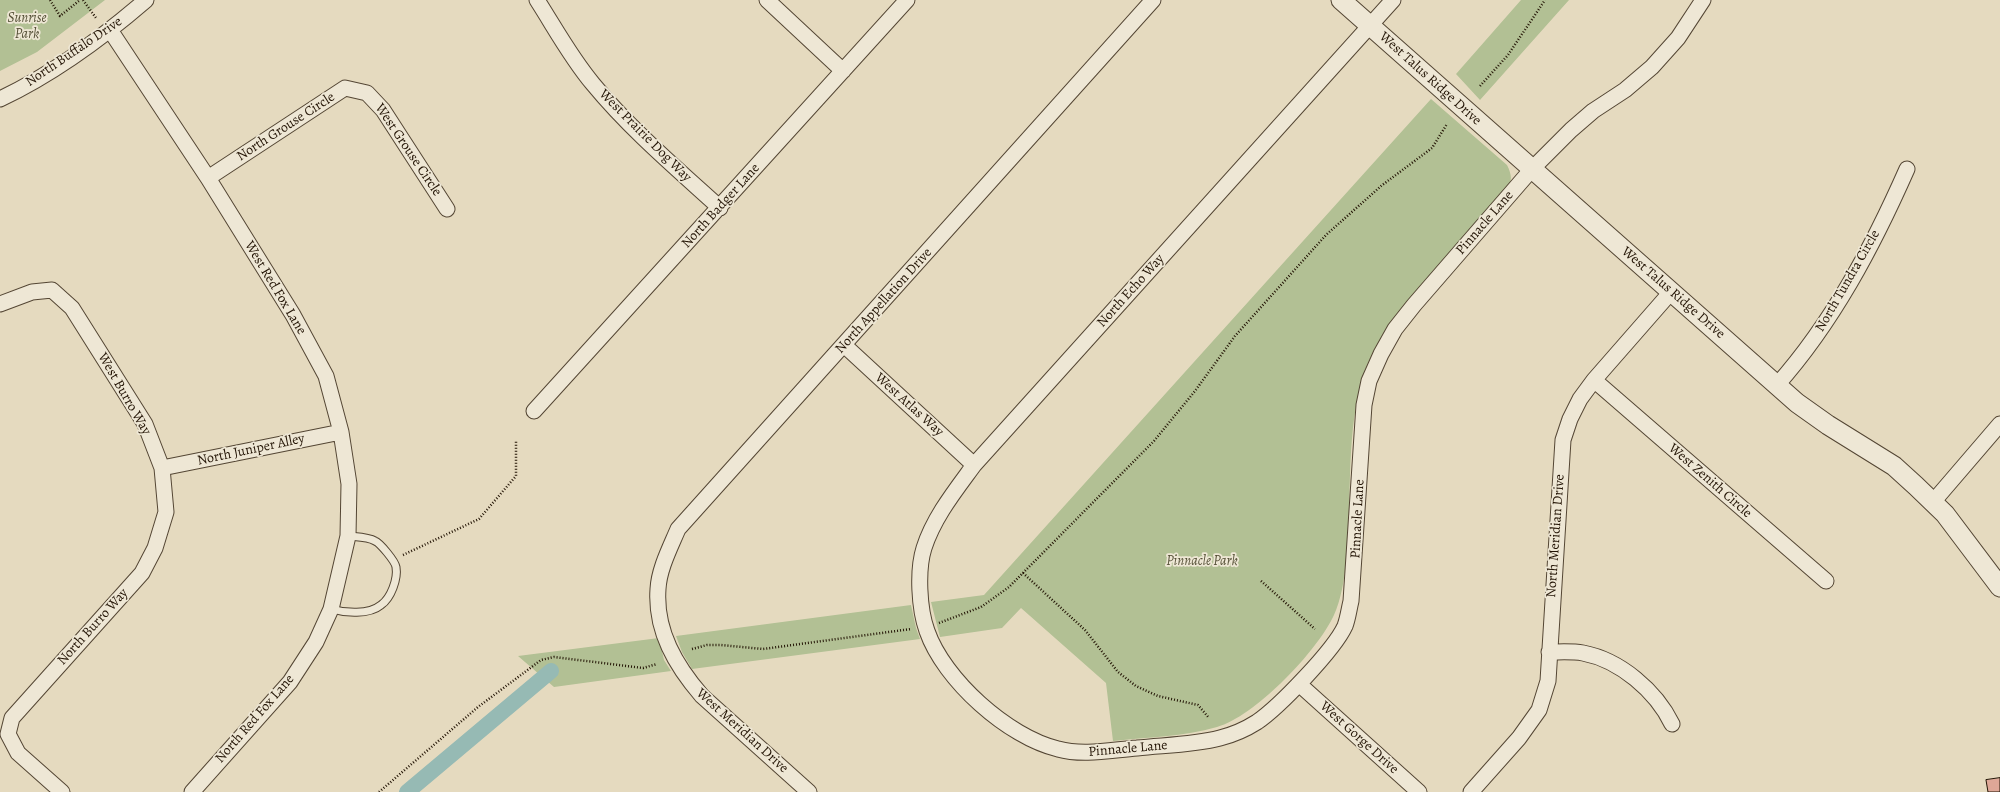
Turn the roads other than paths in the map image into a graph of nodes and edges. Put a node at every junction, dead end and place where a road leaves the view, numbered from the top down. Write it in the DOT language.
graph roads {
  1 [pos="146,0"];
  2 [pos="537,0"];
  3 [pos="767,0"];
  4 [pos="907,0"];
  5 [pos="1153,0"];
  6 [pos="1341,0"];
  7 [pos="1393,0"];
  8 [pos="1703,0"];
  9 [pos="1370,26"];
  10 [pos="110,30"];
  11 [pos="843,71"];
  12 [pos="367,93"];
  13 [pos="0,99"];
  14 [pos="1532,169"];
  15 [pos="1907,169"];
  16 [pos="208,178"];
  17 [pos="720,208"];
  18 [pos="447,209"];
  19 [pos="1671,292"];
  20 [pos="0,304"];
  21 [pos="844,345"];
  22 [pos="1594,380"];
  23 [pos="1777,385"];
  24 [pos="534,411"];
  25 [pos="2000,424"];
  26 [pos="341,432"];
  27 [pos="974,464"];
  28 [pos="162,468"];
  29 [pos="1933,502"];
  30 [pos="166,512"];
  31 [pos="348,536"];
  32 [pos="338,576"];
  33 [pos="1826,581"];
  34 [pos="2000,587"];
  35 [pos="921,606"];
  36 [pos="331,609"];
  37 [pos="660,622"];
  38 [pos="1549,652"];
  39 [pos="1299,684"];
  40 [pos="1672,724"];
  41 [pos="62,792"];
  42 [pos="192,792"];
  43 [pos="809,792"];
  44 [pos="1419,792"];
  45 [pos="1471,792"];
  1 -- 10 [label="street, North Buffalo Drive"];
  2 -- 17 [label="street, West Prairie Dog Way"];
  3 -- 11 [label="street"];
  4 -- 11 [label="street, North Badger Lane"];
  5 -- 21 [label="street, North Appellation Drive"];
  6 -- 9 [label="street, West Talus Ridge Drive"];
  7 -- 9 [label="street, North Echo Way"];
  8 -- 14 [label="street, Pinnacle Lane"];
  9 -- 14 [label="street, West Talus Ridge Drive"];
  9 -- 27 [label="street, North Echo Way"];
  10 -- 13 [label="street, North Buffalo Drive"];
  10 -- 16 [label="street, West Red Fox Lane"];
  11 -- 17 [label="street, North Badger Lane"];
  12 -- 16 [label="street, North Grouse Circle"];
  12 -- 18 [label="street, West Grouse Circle"];
  14 -- 19 [label="street, West Talus Ridge Drive"];
  14 -- 39 [label="street, Pinnacle Lane"];
  15 -- 23 [label="street, North Tundra Circle"];
  16 -- 26 [label="street, West Red Fox Lane"];
  17 -- 24 [label="street, North Badger Lane"];
  19 -- 22 [label="street, North Meridian Drive"];
  19 -- 23 [label="street, West Talus Ridge Drive"];
  20 -- 28 [label="street, West Burro Way"];
  21 -- 27 [label="street, West Atlas Way"];
  21 -- 37 [label="street, North Appellation Drive"];
  22 -- 33 [label="street, West Zenith Circle"];
  22 -- 38 [label="street, North Meridian Drive"];
  23 -- 29 [label="street, West Talus Ridge Drive"];
  25 -- 29 [label="street"];
  26 -- 28 [label="street, North Juniper Alley"];
  26 -- 31 [label="street, West Red Fox Lane"];
  27 -- 35 [label="street, North Echo Way"];
  28 -- 30 [label="street, West Burro Way"];
  29 -- 34 [label="street, West Talus Ridge Drive"];
  30 -- 41 [label="street, North Burro Way"];
  31 -- 32 [label="street, West Red Fox Lane"];
  31 -- 36 [label="lane"];
  32 -- 36 [label="street, North Red Fox Lane"];
  35 -- 39 [label="street, Pinnacle Lane"];
  36 -- 42 [label="street, North Red Fox Lane"];
  37 -- 43 [label="street, West Meridian Drive"];
  38 -- 40 [label="street"];
  38 -- 45 [label="street, North Meridian Drive"];
  39 -- 44 [label="street, West Gorge Drive"];
}
